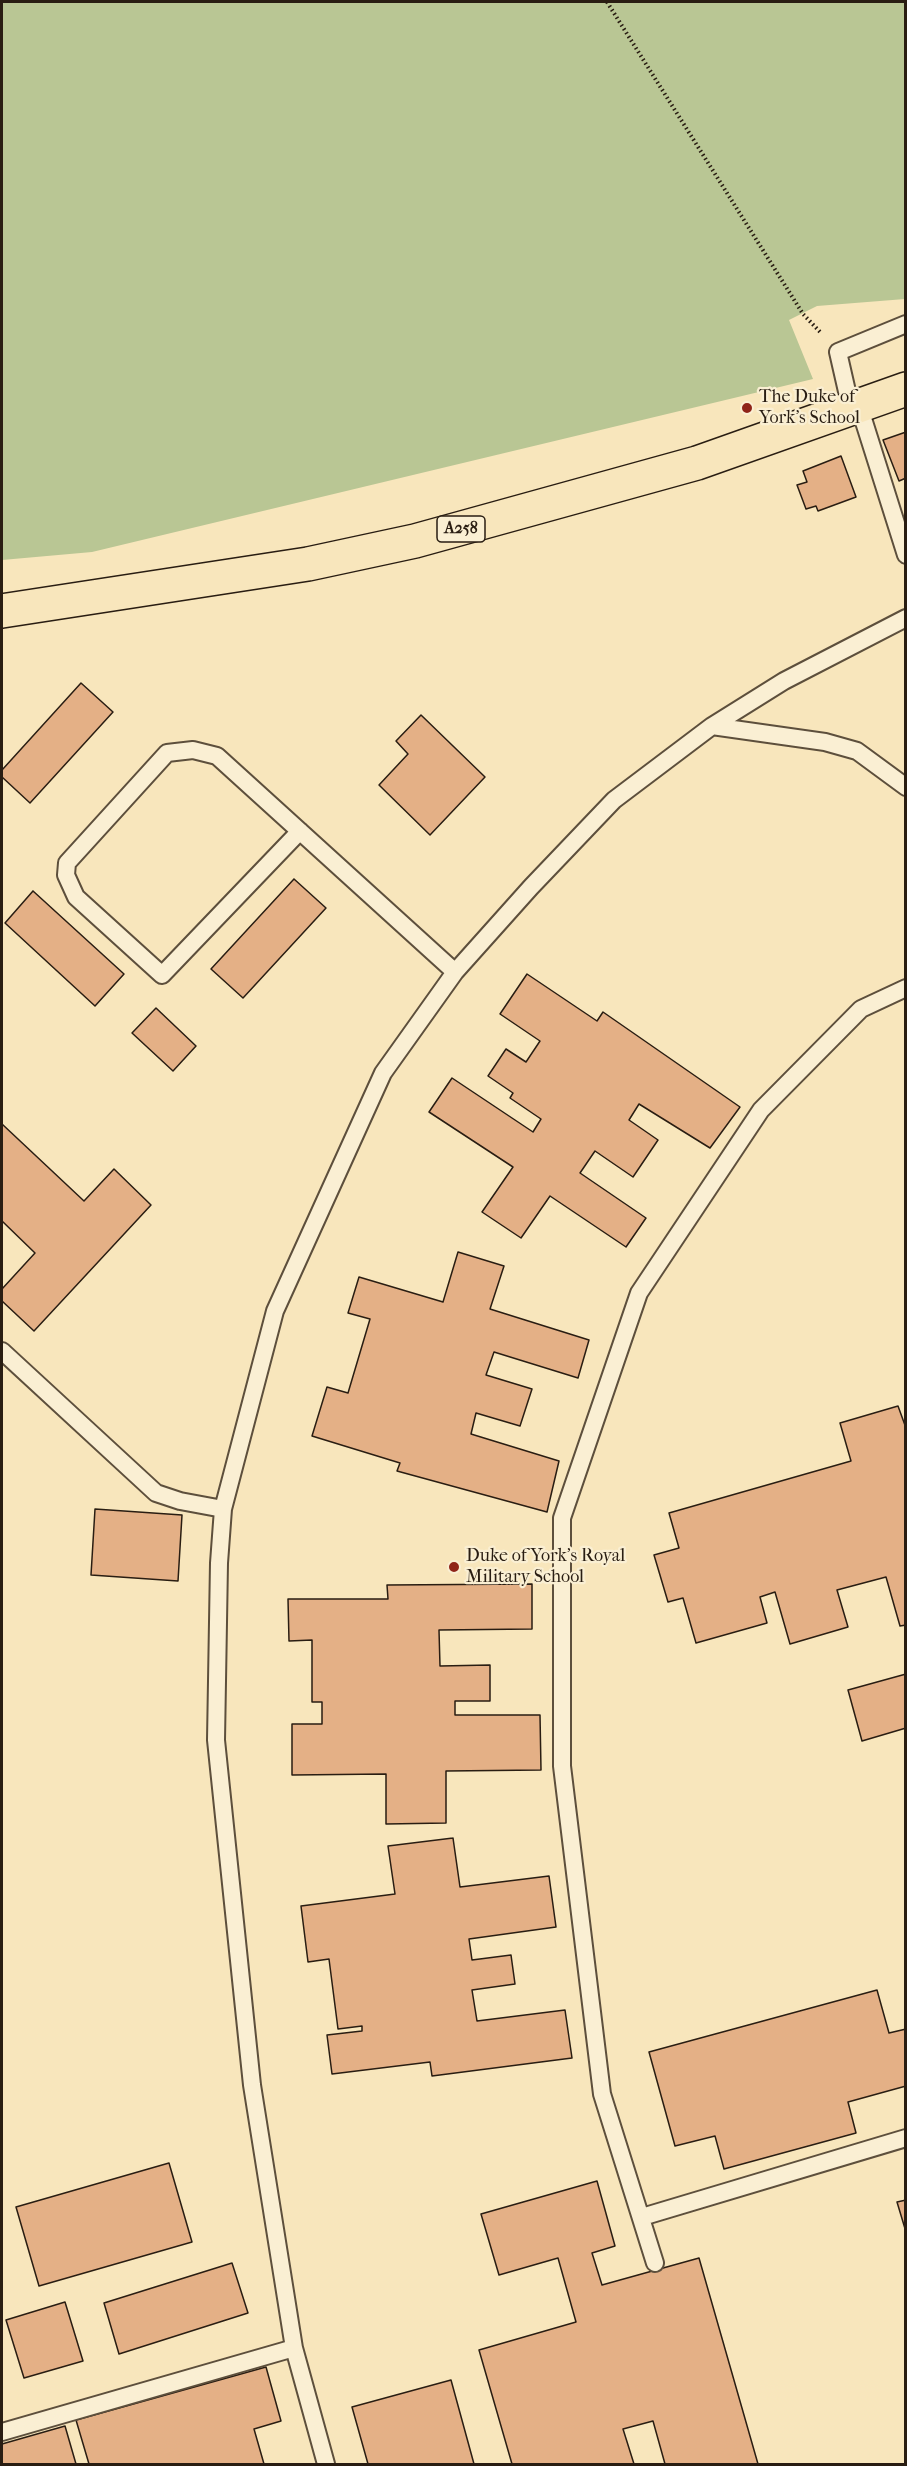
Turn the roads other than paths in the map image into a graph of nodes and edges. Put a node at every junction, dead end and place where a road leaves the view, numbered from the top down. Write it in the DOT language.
graph roads {
  1 [pos="906,324"];
  2 [pos="906,389"];
  3 [pos="855,408"];
  4 [pos="906,555"];
  5 [pos="2,611"];
  6 [pos="906,618"];
  7 [pos="712,726"];
  8 [pos="906,787"];
  9 [pos="300,831"];
  10 [pos="454,972"];
  11 [pos="906,988"];
  12 [pos="2,1351"];
  13 [pos="223,1509"];
  14 [pos="906,2138"];
  15 [pos="642,2217"];
  16 [pos="655,2263"];
  17 [pos="294,2348"];
  18 [pos="2,2433"];
  19 [pos="326,2464"];
  1 -- 3 [label="lane"];
  2 -- 3 [label="main road, A258"];
  3 -- 4 [label="lane"];
  3 -- 5 [label="main road, A258"];
  6 -- 7 [label="lane"];
  7 -- 8 [label="lane"];
  7 -- 10 [label="lane"];
  9 -- 9 [label="lane"];
  9 -- 10 [label="lane"];
  10 -- 13 [label="lane"];
  11 -- 15 [label="lane"];
  12 -- 13 [label="lane"];
  13 -- 17 [label="lane"];
  14 -- 15 [label="lane"];
  15 -- 16 [label="lane"];
  17 -- 18 [label="lane"];
  17 -- 19 [label="lane"];
}
